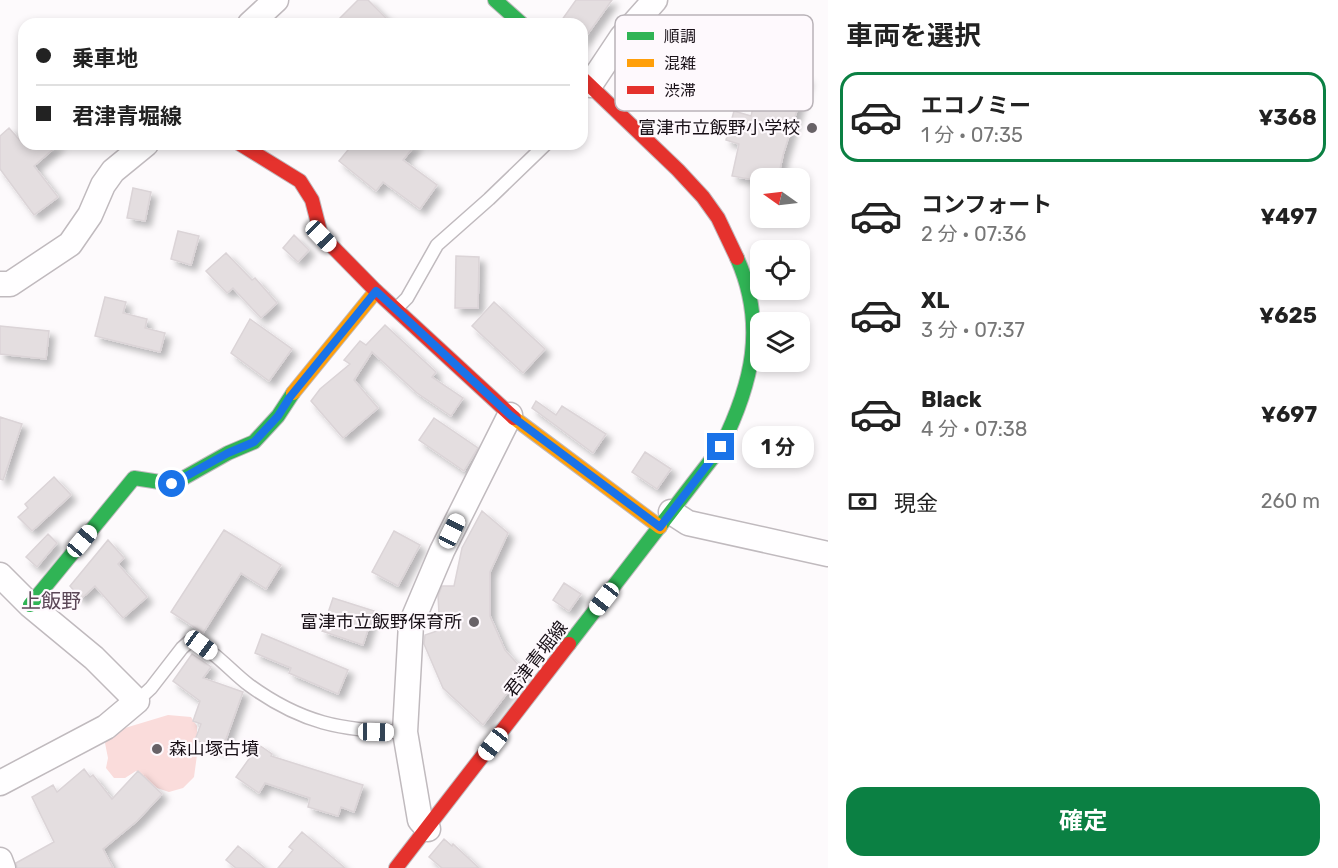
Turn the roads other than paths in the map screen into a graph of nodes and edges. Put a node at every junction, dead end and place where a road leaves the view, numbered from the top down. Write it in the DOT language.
graph roads {
  1 [pos="276,0"];
  2 [pos="495,0"];
  3 [pos="655,0"];
  4 [pos="642,15"];
  5 [pos="256,18"];
  6 [pos="515,18"];
  7 [pos="615,46"];
  8 [pos="588,83"];
  9 [pos="588,90"];
  10 [pos="139,150"];
  11 [pos="250,150"];
  12 [pos="540,150"];
  13 [pos="0,284"];
  14 [pos="376,291"];
  15 [pos="396,309"];
  16 [pos="510,415"];
  17 [pos="665,519"];
  18 [pos="828,554"];
  19 [pos="0,574"];
  20 [pos="30,605"];
  21 [pos="137,701"];
  22 [pos="405,732"];
  23 [pos="0,783"];
  24 [pos="428,829"];
  25 [pos="0,860"];
  26 [pos="3,868"];
  27 [pos="396,868"];
  1 -- 5 [label="street"];
  2 -- 6 [label="street"];
  3 -- 4 [label="street"];
  7 -- 8 [label="street"];
  9 -- 17 [label="street, 君津青堀線"];
  10 -- 13 [label="street"];
  11 -- 14 [label="street"];
  12 -- 15 [label="lane"];
  14 -- 15 [label="street"];
  14 -- 20 [label="street"];
  15 -- 16 [label="street"];
  16 -- 17 [label="street"];
  16 -- 22 [label="street"];
  17 -- 18 [label="street"];
  17 -- 24 [label="street, 君津青堀線"];
  19 -- 20 [label="street"];
  20 -- 21 [label="street"];
  21 -- 22 [label="lane"];
  21 -- 23 [label="street"];
  22 -- 24 [label="street"];
  24 -- 27 [label="street, 君津青堀線"];
  25 -- 26 [label="street"];
}
